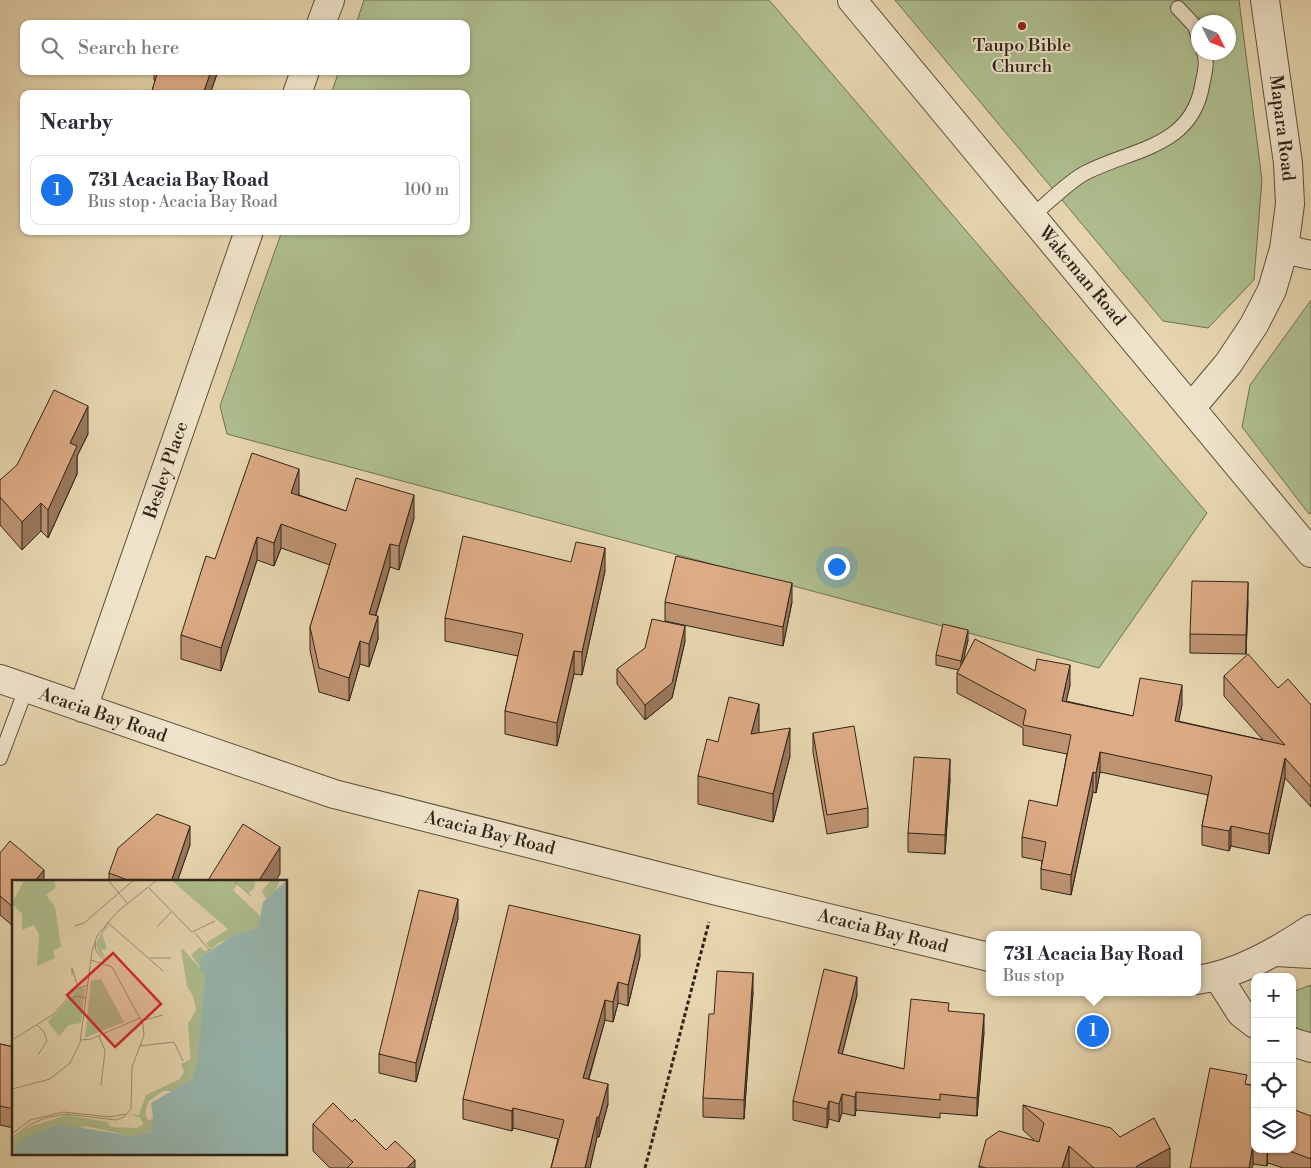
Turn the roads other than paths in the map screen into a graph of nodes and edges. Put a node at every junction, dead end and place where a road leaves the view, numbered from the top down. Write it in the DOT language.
graph roads {
  1 [pos="330,0"];
  2 [pos="852,0"];
  3 [pos="1265,0"];
  4 [pos="1178,8"];
  5 [pos="322,20"];
  6 [pos="1191,22"];
  7 [pos="1207,60"];
  8 [pos="304,75"];
  9 [pos="298,90"];
  10 [pos="1032,216"];
  11 [pos="248,235"];
  12 [pos="1284,249"];
  13 [pos="1311,255"];
  14 [pos="1191,408"];
  15 [pos="1311,553"];
  16 [pos="0,679"];
  17 [pos="26,689"];
  18 [pos="83,708"];
  19 [pos="0,758"];
  20 [pos="1311,929"];
  21 [pos="1276,952"];
  22 [pos="1311,954"];
  23 [pos="986,956"];
  24 [pos="1207,978"];
  25 [pos="1251,1021"];
  26 [pos="1296,1043"];
  27 [pos="1311,1048"];
  1 -- 5 [label="street"];
  2 -- 10 [label="street, Wakeman Road"];
  3 -- 12 [label="street, Mapara Road"];
  4 -- 6 [label="lane"];
  7 -- 10 [label="lane"];
  8 -- 9 [label="street"];
  10 -- 14 [label="street, Wakeman Road"];
  11 -- 18 [label="street, Besley Place"];
  12 -- 13 [label="street"];
  12 -- 14 [label="street, Mapara Road"];
  14 -- 15 [label="street, Wakeman Road"];
  16 -- 17 [label="street, Acacia Bay Road"];
  17 -- 18 [label="street, Acacia Bay Road"];
  17 -- 19 [label="lane"];
  18 -- 23 [label="street, Acacia Bay Road"];
  20 -- 21 [label="street"];
  21 -- 22 [label="street"];
  21 -- 24 [label="street"];
  24 -- 25 [label="street"];
  26 -- 27 [label="street"];
}
